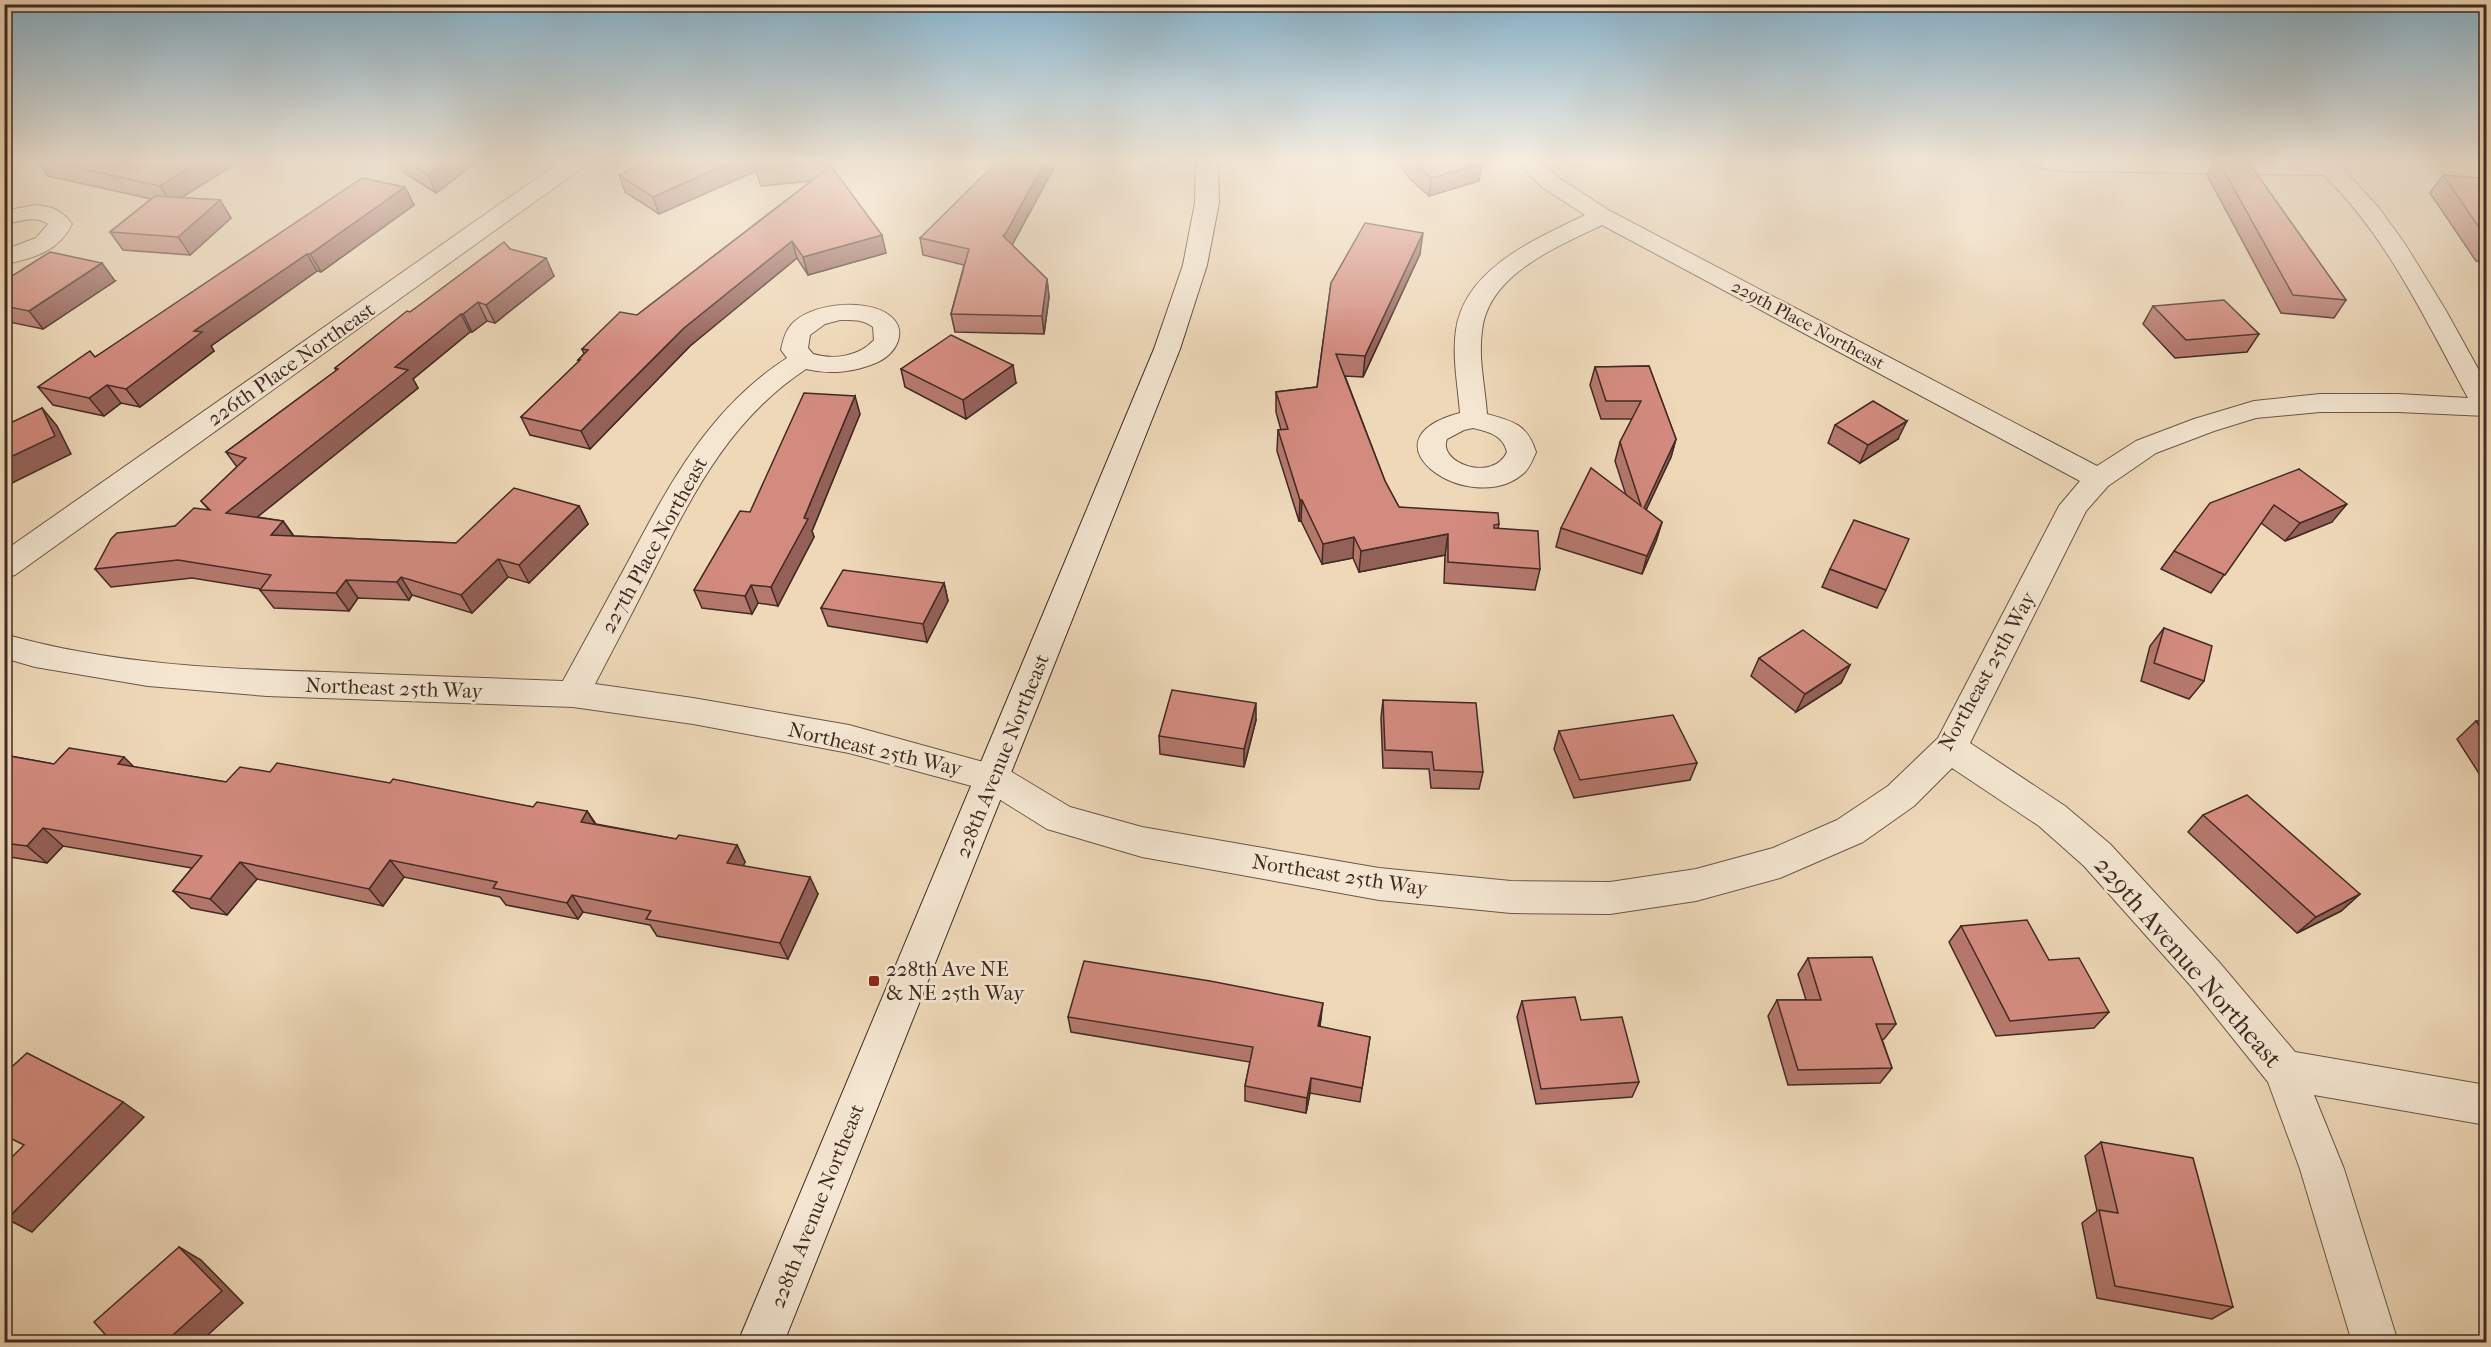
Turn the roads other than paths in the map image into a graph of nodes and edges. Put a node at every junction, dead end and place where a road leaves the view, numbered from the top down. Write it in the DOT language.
graph roads {
  1 [pos="59,223"];
  2 [pos="489,223"];
  3 [pos="1203,223"];
  4 [pos="1589,223"];
  5 [pos="1615,223"];
  6 [pos="2378,223"];
  7 [pos="4,257"];
  8 [pos="803,359"];
  9 [pos="2487,407"];
  10 [pos="1474,419"];
  11 [pos="2098,479"];
  12 [pos="4,567"];
  13 [pos="4,646"];
  14 [pos="573,694"];
  15 [pos="1950,748"];
  16 [pos="993,778"];
  17 [pos="2284,1070"];
  18 [pos="2487,1105"];
  19 [pos="761,1342"];
  20 [pos="2375,1342"];
  1 -- 7 [label="street"];
  2 -- 12 [label="street, 226th Place Northeast"];
  3 -- 16 [label="street, 228th Avenue Northeast"];
  4 -- 10 [label="street"];
  5 -- 11 [label="street, 229th Place Northeast"];
  6 -- 9 [label="street"];
  8 -- 14 [label="street, 227th Place Northeast"];
  9 -- 11 [label="street, Northeast 25th Way"];
  11 -- 15 [label="street, Northeast 25th Way"];
  13 -- 14 [label="street, Northeast 25th Way"];
  14 -- 16 [label="street, Northeast 25th Way"];
  15 -- 16 [label="street, Northeast 25th Way"];
  15 -- 17 [label="street, 229th Avenue Northeast"];
  16 -- 19 [label="street, 228th Avenue Northeast"];
  17 -- 18 [label="street"];
  17 -- 20 [label="street, 229th Avenue Northeast"];
}
